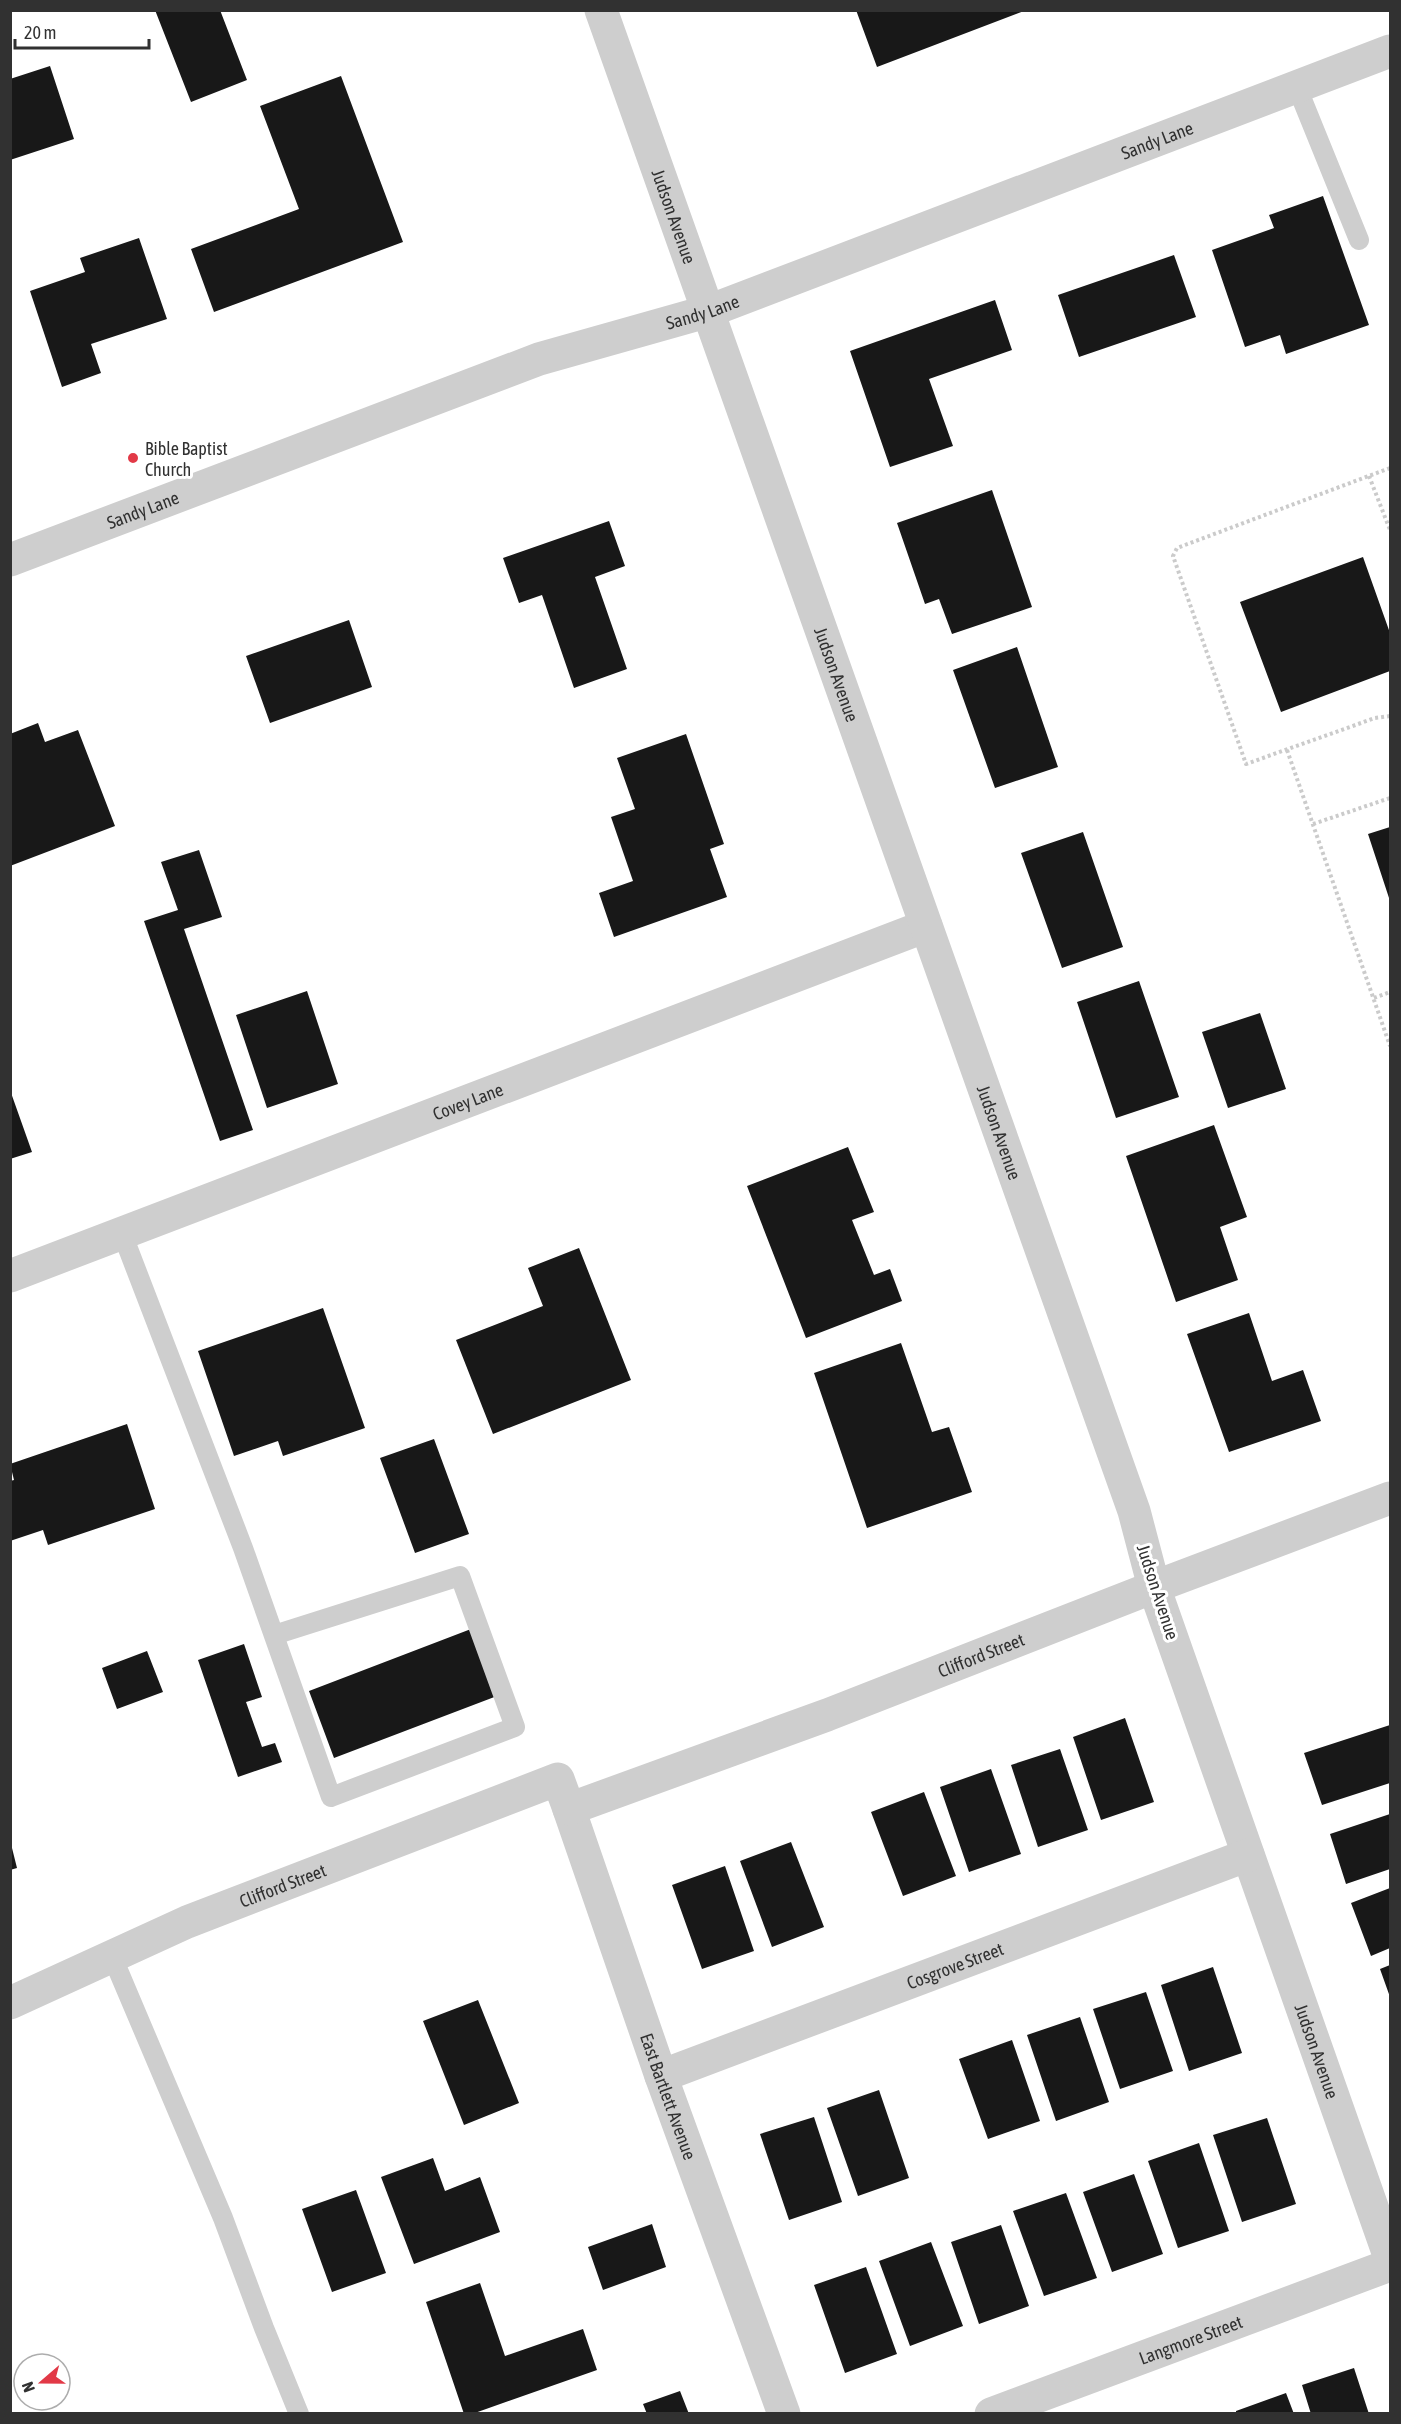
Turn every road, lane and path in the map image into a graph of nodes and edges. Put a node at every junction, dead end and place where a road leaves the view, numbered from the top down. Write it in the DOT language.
graph roads {
  1 [pos="601,10"];
  2 [pos="1390,51"];
  3 [pos="1297,87"];
  4 [pos="1359,240"];
  5 [pos="709,311"];
  6 [pos="1390,468"];
  7 [pos="1369,476"];
  8 [pos="1390,530"];
  9 [pos="10,560"];
  10 [pos="1390,716"];
  11 [pos="1287,750"];
  12 [pos="1390,798"];
  13 [pos="1313,824"];
  14 [pos="926,926"];
  15 [pos="1390,992"];
  16 [pos="1374,998"];
  17 [pos="1390,1046"];
  18 [pos="123,1233"];
  19 [pos="10,1276"];
  20 [pos="1390,1498"];
  21 [pos="1154,1587"];
  22 [pos="274,1635"];
  23 [pos="563,1794"];
  24 [pos="1248,1855"];
  25 [pos="112,1956"];
  26 [pos="10,2003"];
  27 [pos="661,2076"];
  28 [pos="1390,2258"];
  29 [pos="1390,2265"];
  30 [pos="299,2414"];
  31 [pos="784,2414"];
  32 [pos="991,2414"];
  1 -- 5 [label="street, Judson Avenue"];
  2 -- 3 [label="street, Sandy Lane"];
  3 -- 4 [label="lane"];
  3 -- 5 [label="street, Sandy Lane"];
  5 -- 9 [label="street, Sandy Lane"];
  5 -- 14 [label="street, Judson Avenue"];
  6 -- 7 [label="path"];
  7 -- 8 [label="path"];
  7 -- 11 [label="path"];
  10 -- 11 [label="path"];
  11 -- 13 [label="path"];
  12 -- 13 [label="path"];
  13 -- 16 [label="path"];
  14 -- 18 [label="street, Covey Lane"];
  14 -- 21 [label="street, Judson Avenue"];
  15 -- 16 [label="path"];
  16 -- 17 [label="path"];
  18 -- 19 [label="street, Covey Lane"];
  18 -- 22 [label="lane"];
  20 -- 21 [label="street, Clifford Street"];
  21 -- 23 [label="street, Clifford Street"];
  21 -- 24 [label="street, Judson Avenue"];
  22 -- 22 [label="lane"];
  23 -- 25 [label="street, Clifford Street"];
  23 -- 27 [label="street, East Bartlett Avenue"];
  24 -- 27 [label="street, Cosgrove Street"];
  24 -- 28 [label="street, Judson Avenue"];
  25 -- 26 [label="street, Clifford Street"];
  25 -- 30 [label="lane"];
  27 -- 31 [label="street, East Bartlett Avenue"];
  29 -- 32 [label="street, Langmore Street"];
}
